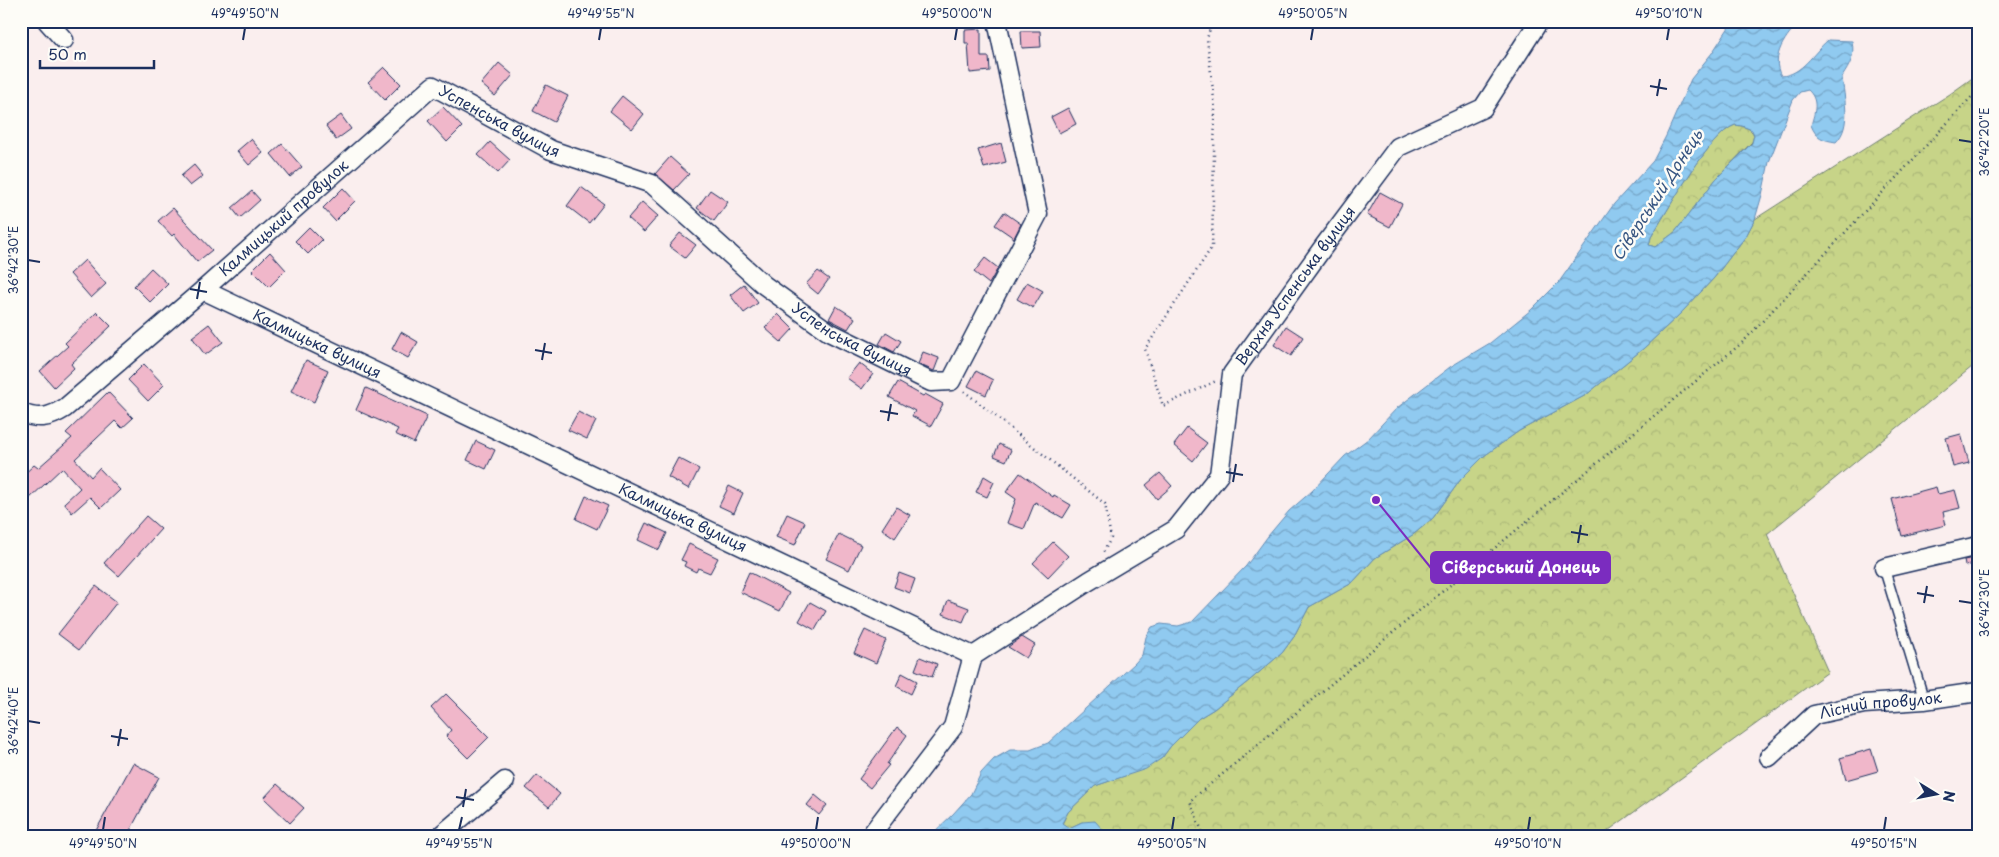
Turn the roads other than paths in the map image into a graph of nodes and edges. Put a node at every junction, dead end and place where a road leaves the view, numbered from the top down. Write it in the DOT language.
graph roads {
  1 [pos="47,21"];
  2 [pos="998,21"];
  3 [pos="1539,21"];
  4 [pos="64,40"];
  5 [pos="433,86"];
  6 [pos="203,290"];
  7 [pos="21,413"];
  8 [pos="1978,546"];
  9 [pos="1884,568"];
  10 [pos="973,656"];
  11 [pos="1978,692"];
  12 [pos="1924,700"];
  13 [pos="1769,757"];
  14 [pos="505,781"];
  15 [pos="440,836"];
  16 [pos="870,836"];
  1 -- 4 [label="street"];
  2 -- 5 [label="street, Успенська вулиця"];
  3 -- 10 [label="street, Верхня Успенська вулиця"];
  5 -- 6 [label="street, Калмицький провулок"];
  6 -- 7 [label="street, Калмицький провулок"];
  6 -- 10 [label="street, Калмицька вулиця"];
  8 -- 9 [label="street"];
  9 -- 12 [label="lane"];
  10 -- 16 [label="street"];
  11 -- 12 [label="street, Лісний провулок"];
  12 -- 13 [label="street, Лісний провулок"];
  14 -- 15 [label="street"];
}
